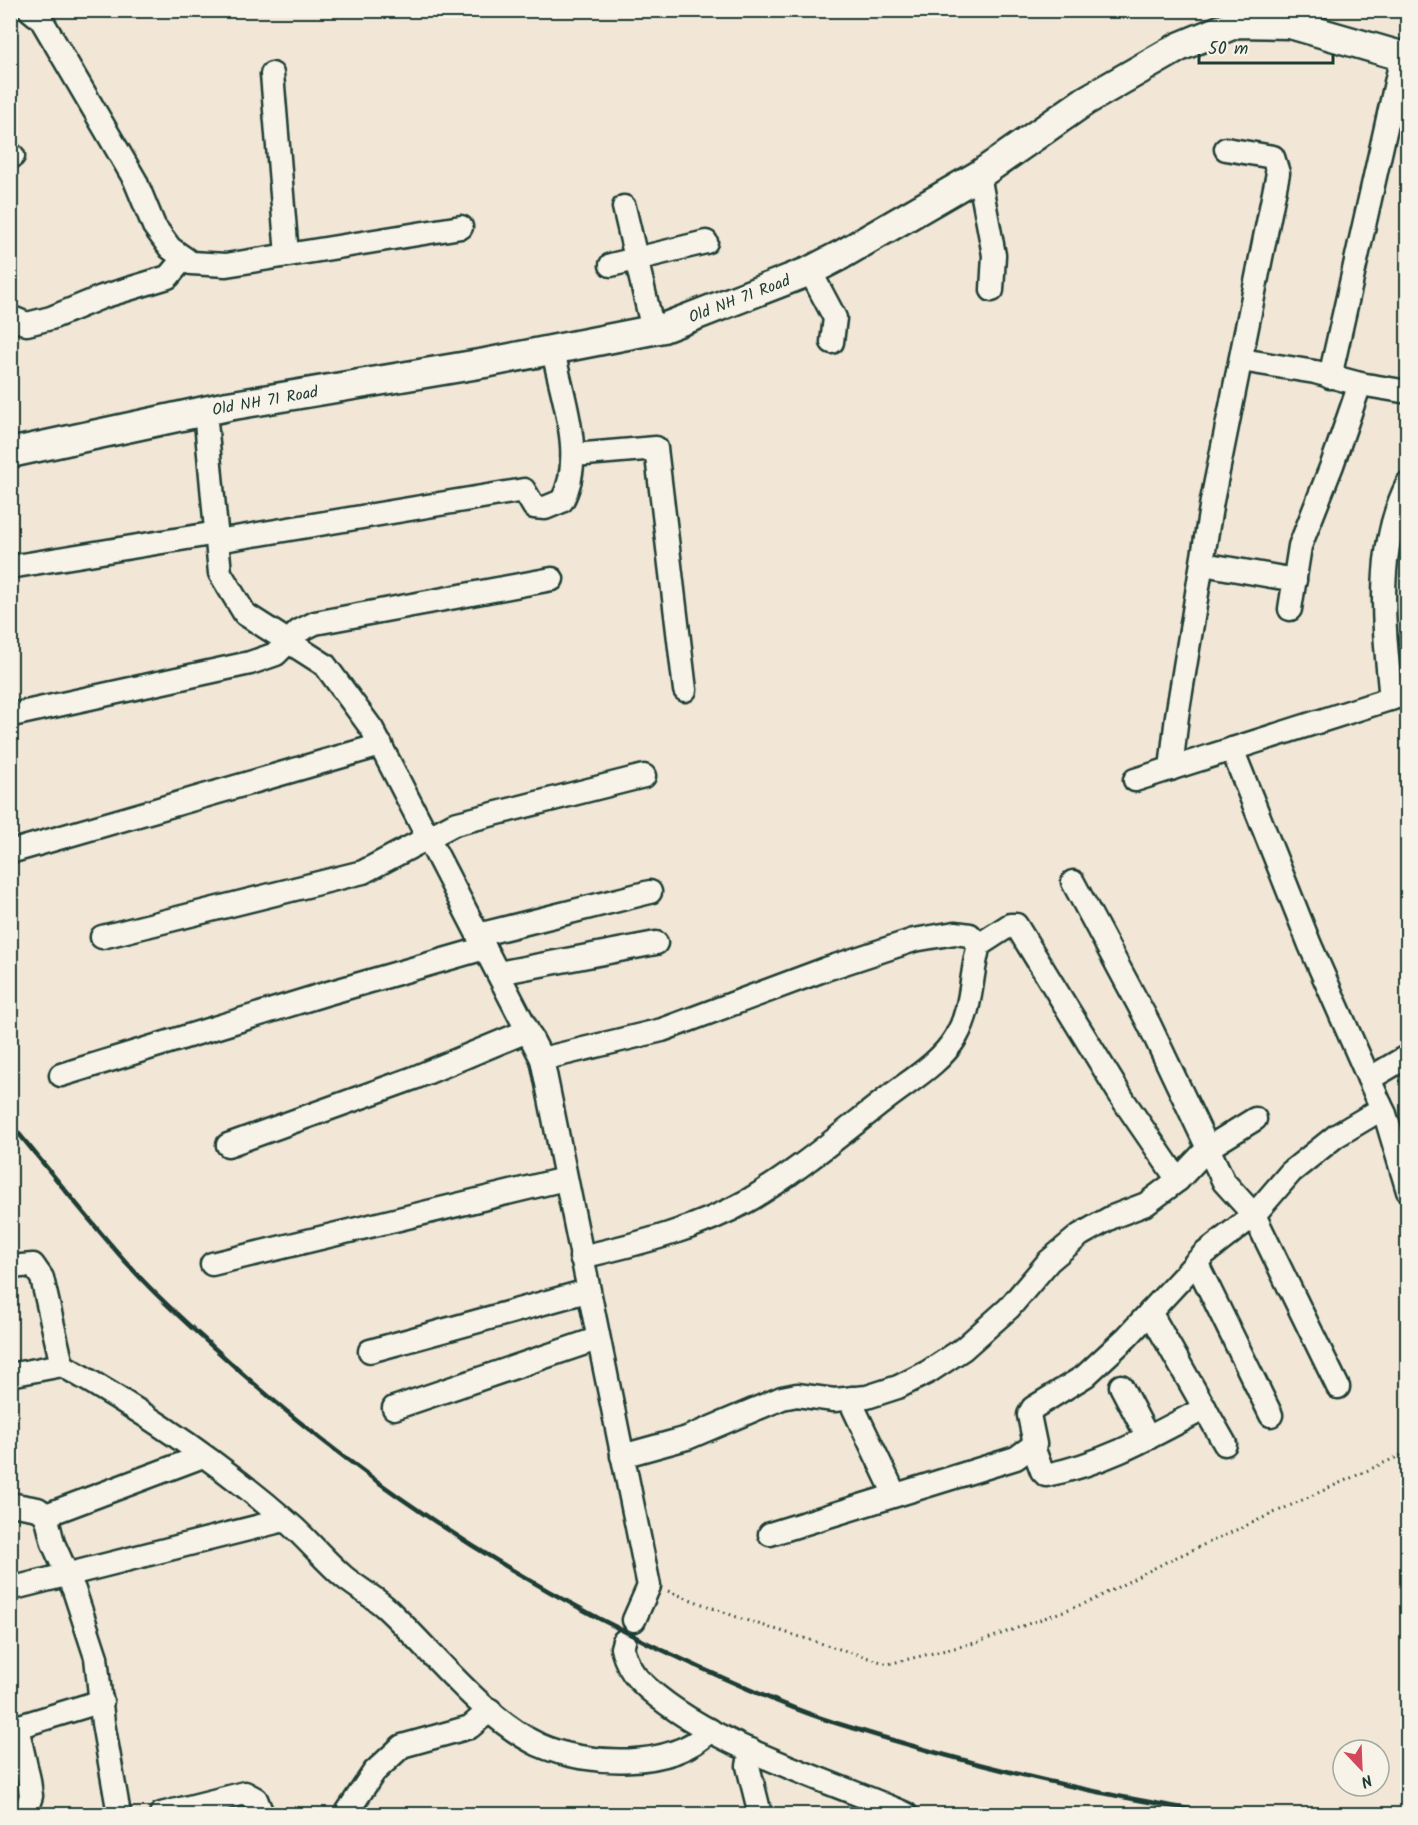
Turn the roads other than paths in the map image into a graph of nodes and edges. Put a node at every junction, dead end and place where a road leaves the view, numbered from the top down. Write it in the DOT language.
graph roads {
  1 [pos="30,10"];
  2 [pos="1227,17"];
  3 [pos="1405,57"];
  4 [pos="272,74"];
  5 [pos="1226,149"];
  6 [pos="979,175"];
  7 [pos="624,207"];
  8 [pos="461,227"];
  9 [pos="706,242"];
  10 [pos="287,255"];
  11 [pos="184,258"];
  12 [pos="636,259"];
  13 [pos="611,265"];
  14 [pos="810,271"];
  15 [pos="992,290"];
  16 [pos="10,317"];
  17 [pos="653,330"];
  18 [pos="831,342"];
  19 [pos="553,350"];
  20 [pos="1241,360"];
  21 [pos="1330,377"];
  22 [pos="1360,384"];
  23 [pos="1407,392"];
  24 [pos="205,411"];
  25 [pos="10,453"];
  26 [pos="574,455"];
  27 [pos="1407,483"];
  28 [pos="217,537"];
  29 [pos="1203,564"];
  30 [pos="10,567"];
  31 [pos="552,579"];
  32 [pos="1295,580"];
  33 [pos="1290,609"];
  34 [pos="287,641"];
  35 [pos="685,690"];
  36 [pos="1399,698"];
  37 [pos="12,715"];
  38 [pos="381,745"];
  39 [pos="1232,749"];
  40 [pos="1171,769"];
  41 [pos="644,776"];
  42 [pos="1135,780"];
  43 [pos="428,837"];
  44 [pos="10,852"];
  45 [pos="1073,882"];
  46 [pos="650,892"];
  47 [pos="102,937"];
  48 [pos="482,942"];
  49 [pos="656,943"];
  50 [pos="979,945"];
  51 [pos="498,973"];
  52 [pos="527,1031"];
  53 [pos="1407,1056"];
  54 [pos="542,1059"];
  55 [pos="62,1075"];
  56 [pos="1369,1079"];
  57 [pos="1380,1104"];
  58 [pos="1255,1119"];
  59 [pos="228,1145"];
  60 [pos="1208,1148"];
  61 [pos="565,1179"];
  62 [pos="1178,1180"];
  63 [pos="1407,1191"];
  64 [pos="1254,1215"];
  65 [pos="581,1257"];
  66 [pos="1196,1262"];
  67 [pos="212,1264"];
  68 [pos="10,1267"];
  69 [pos="587,1291"];
  70 [pos="1150,1312"];
  71 [pos="597,1339"];
  72 [pos="370,1351"];
  73 [pos="62,1365"];
  74 [pos="10,1375"];
  75 [pos="1121,1386"];
  76 [pos="1338,1388"];
  77 [pos="852,1398"];
  78 [pos="1205,1407"];
  79 [pos="394,1408"];
  80 [pos="1271,1415"];
  81 [pos="1148,1438"];
  82 [pos="1225,1444"];
  83 [pos="1033,1448"];
  84 [pos="203,1456"];
  85 [pos="622,1456"];
  86 [pos="895,1495"];
  87 [pos="10,1504"];
  88 [pos="46,1515"];
  89 [pos="284,1520"];
  90 [pos="770,1533"];
  91 [pos="67,1576"];
  92 [pos="10,1589"];
  93 [pos="634,1620"];
  94 [pos="624,1641"];
  95 [pos="102,1701"];
  96 [pos="490,1710"];
  97 [pos="14,1728"];
  98 [pos="710,1730"];
  99 [pos="751,1750"];
  100 [pos="342,1813"];
  101 [pos="25,1815"];
  102 [pos="119,1815"];
  103 [pos="161,1815"];
  104 [pos="262,1815"];
  105 [pos="760,1815"];
  106 [pos="906,1815"];
  1 -- 11 [label="street"];
  2 -- 3 [label="main road, Old NH 71 Road"];
  2 -- 6 [label="main road, Old NH 71 Road"];
  3 -- 21 [label="street"];
  4 -- 10 [label="street"];
  5 -- 20 [label="street"];
  6 -- 14 [label="main road, Old NH 71 Road"];
  6 -- 15 [label="street"];
  7 -- 12 [label="street"];
  8 -- 10 [label="street"];
  9 -- 12 [label="street"];
  10 -- 11 [label="street"];
  11 -- 16 [label="street"];
  12 -- 13 [label="street"];
  12 -- 17 [label="street"];
  14 -- 17 [label="main road, Old NH 71 Road"];
  14 -- 18 [label="street"];
  17 -- 19 [label="main road, Old NH 71 Road"];
  19 -- 24 [label="main road, Old NH 71 Road"];
  19 -- 26 [label="street"];
  20 -- 21 [label="street"];
  20 -- 29 [label="street"];
  21 -- 22 [label="street"];
  22 -- 23 [label="street"];
  22 -- 32 [label="street"];
  24 -- 25 [label="main road, Old NH 71 Road"];
  24 -- 28 [label="street"];
  26 -- 28 [label="street"];
  26 -- 35 [label="street"];
  27 -- 36 [label="street"];
  28 -- 30 [label="street"];
  28 -- 34 [label="street"];
  29 -- 32 [label="street"];
  29 -- 40 [label="street"];
  31 -- 34 [label="street"];
  32 -- 33 [label="street"];
  34 -- 37 [label="street"];
  34 -- 38 [label="street"];
  36 -- 39 [label="street"];
  38 -- 43 [label="street"];
  38 -- 44 [label="street"];
  39 -- 40 [label="street"];
  39 -- 56 [label="street"];
  40 -- 42 [label="street"];
  41 -- 43 [label="street"];
  43 -- 47 [label="street"];
  43 -- 48 [label="street"];
  45 -- 60 [label="street"];
  46 -- 48 [label="street"];
  48 -- 51 [label="street"];
  48 -- 55 [label="street"];
  49 -- 51 [label="street"];
  50 -- 54 [label="street"];
  50 -- 62 [label="street"];
  50 -- 65 [label="street"];
  51 -- 52 [label="street"];
  52 -- 54 [label="street"];
  52 -- 59 [label="street"];
  53 -- 56 [label="street"];
  54 -- 61 [label="street"];
  56 -- 57 [label="street"];
  57 -- 63 [label="street"];
  57 -- 64 [label="street"];
  58 -- 60 [label="street"];
  60 -- 62 [label="street"];
  60 -- 64 [label="street"];
  61 -- 65 [label="street"];
  61 -- 67 [label="street"];
  62 -- 77 [label="street"];
  64 -- 66 [label="street"];
  64 -- 76 [label="street"];
  65 -- 69 [label="street"];
  66 -- 70 [label="street"];
  66 -- 80 [label="street"];
  68 -- 73 [label="street"];
  69 -- 71 [label="street"];
  69 -- 72 [label="street"];
  70 -- 78 [label="street"];
  70 -- 83 [label="street"];
  71 -- 79 [label="street"];
  71 -- 85 [label="street"];
  73 -- 74 [label="street"];
  73 -- 84 [label="street"];
  75 -- 81 [label="street"];
  77 -- 85 [label="street"];
  77 -- 86 [label="street"];
  78 -- 81 [label="street"];
  78 -- 82 [label="street"];
  81 -- 83 [label="street"];
  83 -- 86 [label="street"];
  84 -- 88 [label="street"];
  84 -- 89 [label="street"];
  85 -- 93 [label="street"];
  86 -- 90 [label="street"];
  87 -- 88 [label="street"];
  88 -- 91 [label="street"];
  89 -- 91 [label="street"];
  89 -- 96 [label="street"];
  91 -- 92 [label="street"];
  91 -- 95 [label="street"];
  94 -- 98 [label="street"];
  95 -- 97 [label="street"];
  95 -- 102 [label="street"];
  96 -- 98 [label="street"];
  96 -- 100 [label="street"];
  97 -- 101 [label="street"];
  98 -- 99 [label="street"];
  99 -- 105 [label="street"];
  99 -- 106 [label="street"];
  103 -- 104 [label="street"];
}
